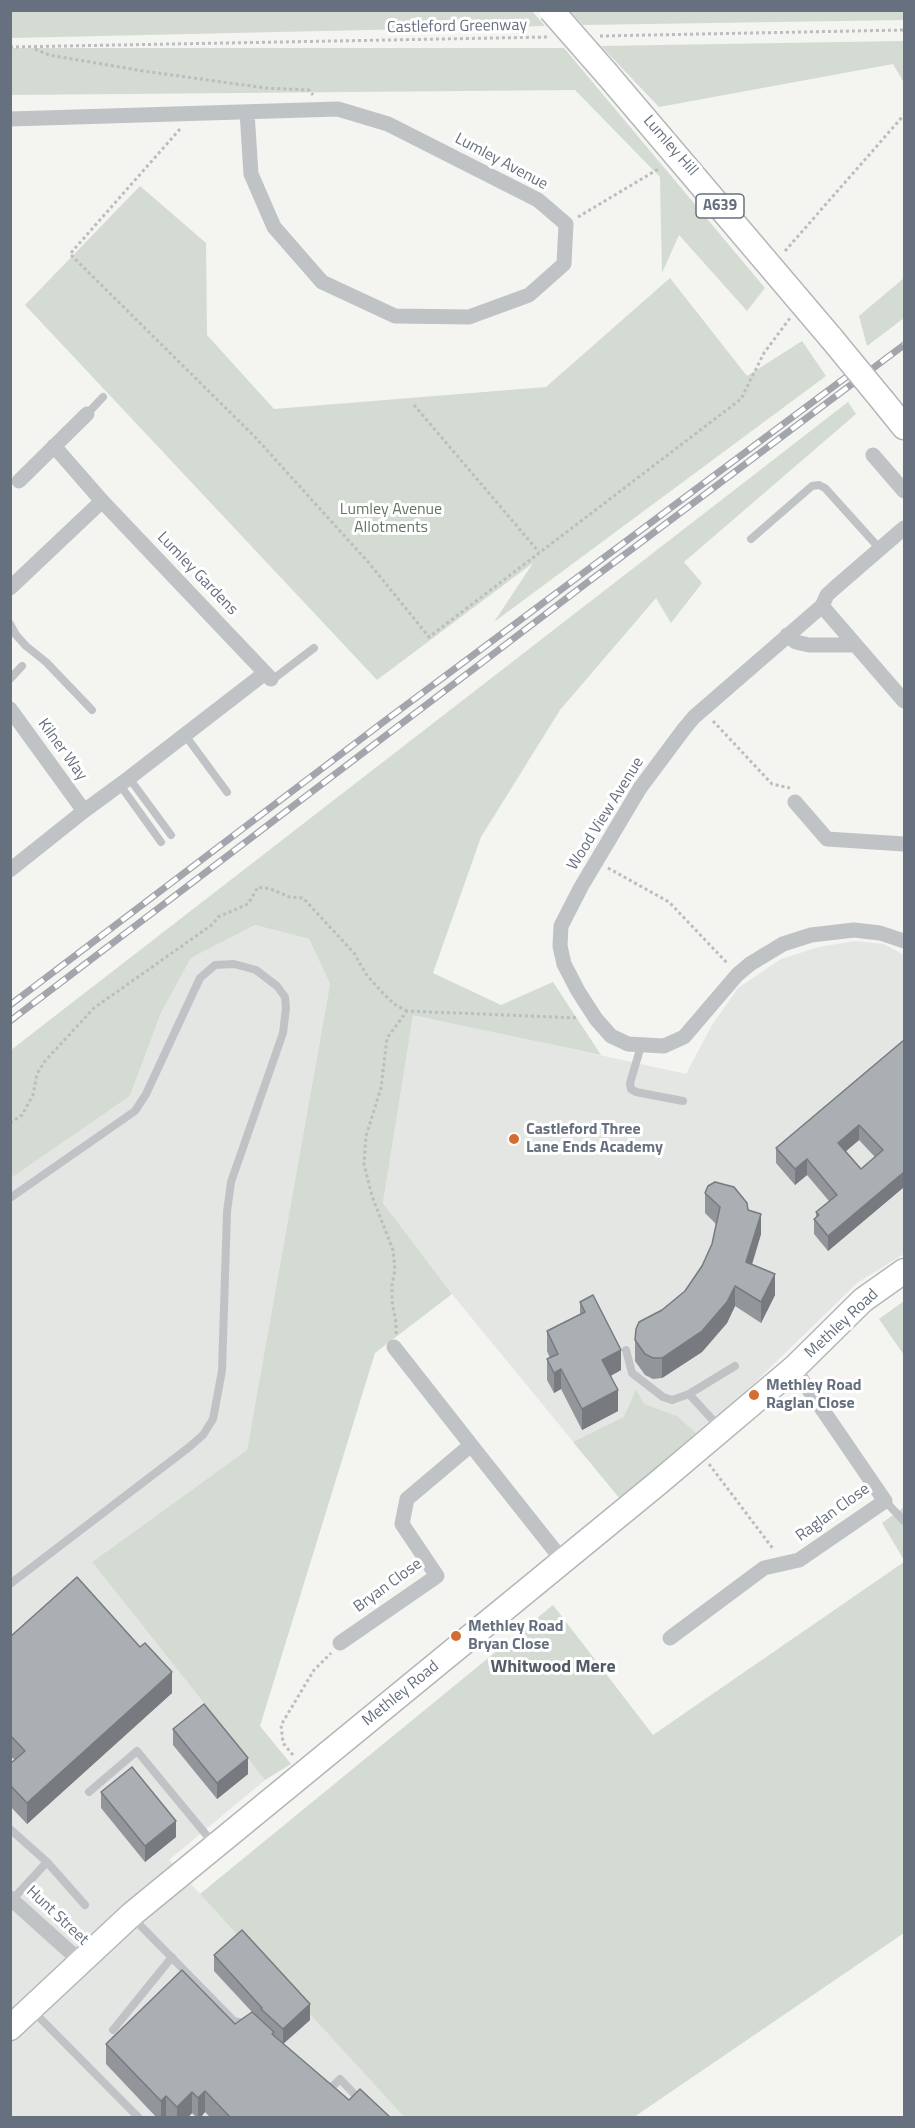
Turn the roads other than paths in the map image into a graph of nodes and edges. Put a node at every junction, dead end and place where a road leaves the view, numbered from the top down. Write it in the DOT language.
graph roads {
  1 [pos="551,10"];
  2 [pos="247,112"];
  3 [pos="10,119"];
  4 [pos="103,397"];
  5 [pos="87,414"];
  6 [pos="904,427"];
  7 [pos="54,446"];
  8 [pos="873,455"];
  9 [pos="19,481"];
  10 [pos="904,491"];
  11 [pos="102,501"];
  12 [pos="904,528"];
  13 [pos="751,539"];
  14 [pos="880,549"];
  15 [pos="10,588"];
  16 [pos="822,606"];
  17 [pos="10,624"];
  18 [pos="788,635"];
  19 [pos="856,645"];
  20 [pos="314,648"];
  21 [pos="22,666"];
  22 [pos="268,676"];
  23 [pos="10,679"];
  24 [pos="904,701"];
  25 [pos="10,709"];
  26 [pos="92,710"];
  27 [pos="185,735"];
  28 [pos="124,782"];
  29 [pos="227,792"];
  30 [pos="795,802"];
  31 [pos="84,811"];
  32 [pos="171,835"];
  33 [pos="161,842"];
  34 [pos="904,844"];
  35 [pos="10,870"];
  36 [pos="903,937"];
  37 [pos="641,1046"];
  38 [pos="683,1101"];
  39 [pos="10,1198"];
  40 [pos="904,1271"];
  41 [pos="394,1347"];
  42 [pos="626,1350"];
  43 [pos="735,1366"];
  44 [pos="794,1368"];
  45 [pos="689,1394"];
  46 [pos="721,1429"];
  47 [pos="471,1445"];
  48 [pos="885,1501"];
  49 [pos="904,1521"];
  50 [pos="562,1561"];
  51 [pos="10,1584"];
  52 [pos="670,1638"];
  53 [pos="340,1643"];
  54 [pos="89,1792"];
  55 [pos="10,1829"];
  56 [pos="216,1846"];
  57 [pos="47,1862"];
  58 [pos="11,1899"];
  59 [pos="85,1905"];
  60 [pos="131,1916"];
  61 [pos="172,1957"];
  62 [pos="80,1961"];
  63 [pos="30,2008"];
  64 [pos="255,2027"];
  65 [pos="10,2028"];
  66 [pos="113,2030"];
  67 [pos="314,2080"];
  68 [pos="370,2110"];
  69 [pos="139,2118"];
  1 -- 6 [label="main road, Lumley Hill / A639, bridge"];
  2 -- 2 [label="street, Lumley Avenue"];
  2 -- 3 [label="street, Lumley Avenue"];
  4 -- 5 [label="lane"];
  5 -- 7 [label="street"];
  7 -- 9 [label="street"];
  7 -- 11 [label="street, Lumley Gardens"];
  8 -- 10 [label="street"];
  11 -- 15 [label="street"];
  11 -- 22 [label="street, Lumley Gardens"];
  12 -- 14 [label="street, Wood View Avenue"];
  13 -- 14 [label="lane"];
  14 -- 16 [label="street, Wood View Avenue"];
  16 -- 18 [label="street, Wood View Avenue"];
  16 -- 19 [label="street"];
  17 -- 26 [label="lane"];
  18 -- 19 [label="street"];
  18 -- 37 [label="street, Wood View Avenue"];
  19 -- 24 [label="street"];
  20 -- 22 [label="lane"];
  21 -- 23 [label="lane"];
  22 -- 27 [label="street"];
  25 -- 31 [label="street, Kilner Way"];
  27 -- 28 [label="street"];
  27 -- 29 [label="lane"];
  28 -- 31 [label="street"];
  28 -- 32 [label="lane"];
  28 -- 33 [label="lane"];
  30 -- 34 [label="street"];
  31 -- 35 [label="street"];
  36 -- 37 [label="street"];
  37 -- 38 [label="lane"];
  39 -- 51 [label="lane"];
  40 -- 44 [label="main road, Methley Road"];
  41 -- 47 [label="street"];
  42 -- 45 [label="lane"];
  43 -- 45 [label="lane"];
  44 -- 46 [label="main road, Methley Road"];
  44 -- 48 [label="street, Raglan Close"];
  45 -- 46 [label="lane"];
  46 -- 50 [label="main road, Methley Road"];
  47 -- 50 [label="street"];
  47 -- 53 [label="street, Bryan Close"];
  48 -- 49 [label="lane"];
  48 -- 52 [label="street, Raglan Close"];
  50 -- 56 [label="main road, Methley Road"];
  54 -- 56 [label="lane"];
  55 -- 57 [label="lane"];
  56 -- 60 [label="main road, Methley Road"];
  57 -- 58 [label="lane"];
  57 -- 59 [label="lane"];
  58 -- 62 [label="street, Hunt Street"];
  60 -- 61 [label="lane"];
  60 -- 62 [label="main road, Methley Road"];
  61 -- 64 [label="lane"];
  61 -- 66 [label="lane"];
  62 -- 63 [label="main road, Methley Road"];
  63 -- 65 [label="main road, Methley Road"];
  63 -- 69 [label="lane"];
  67 -- 68 [label="lane"];
}
